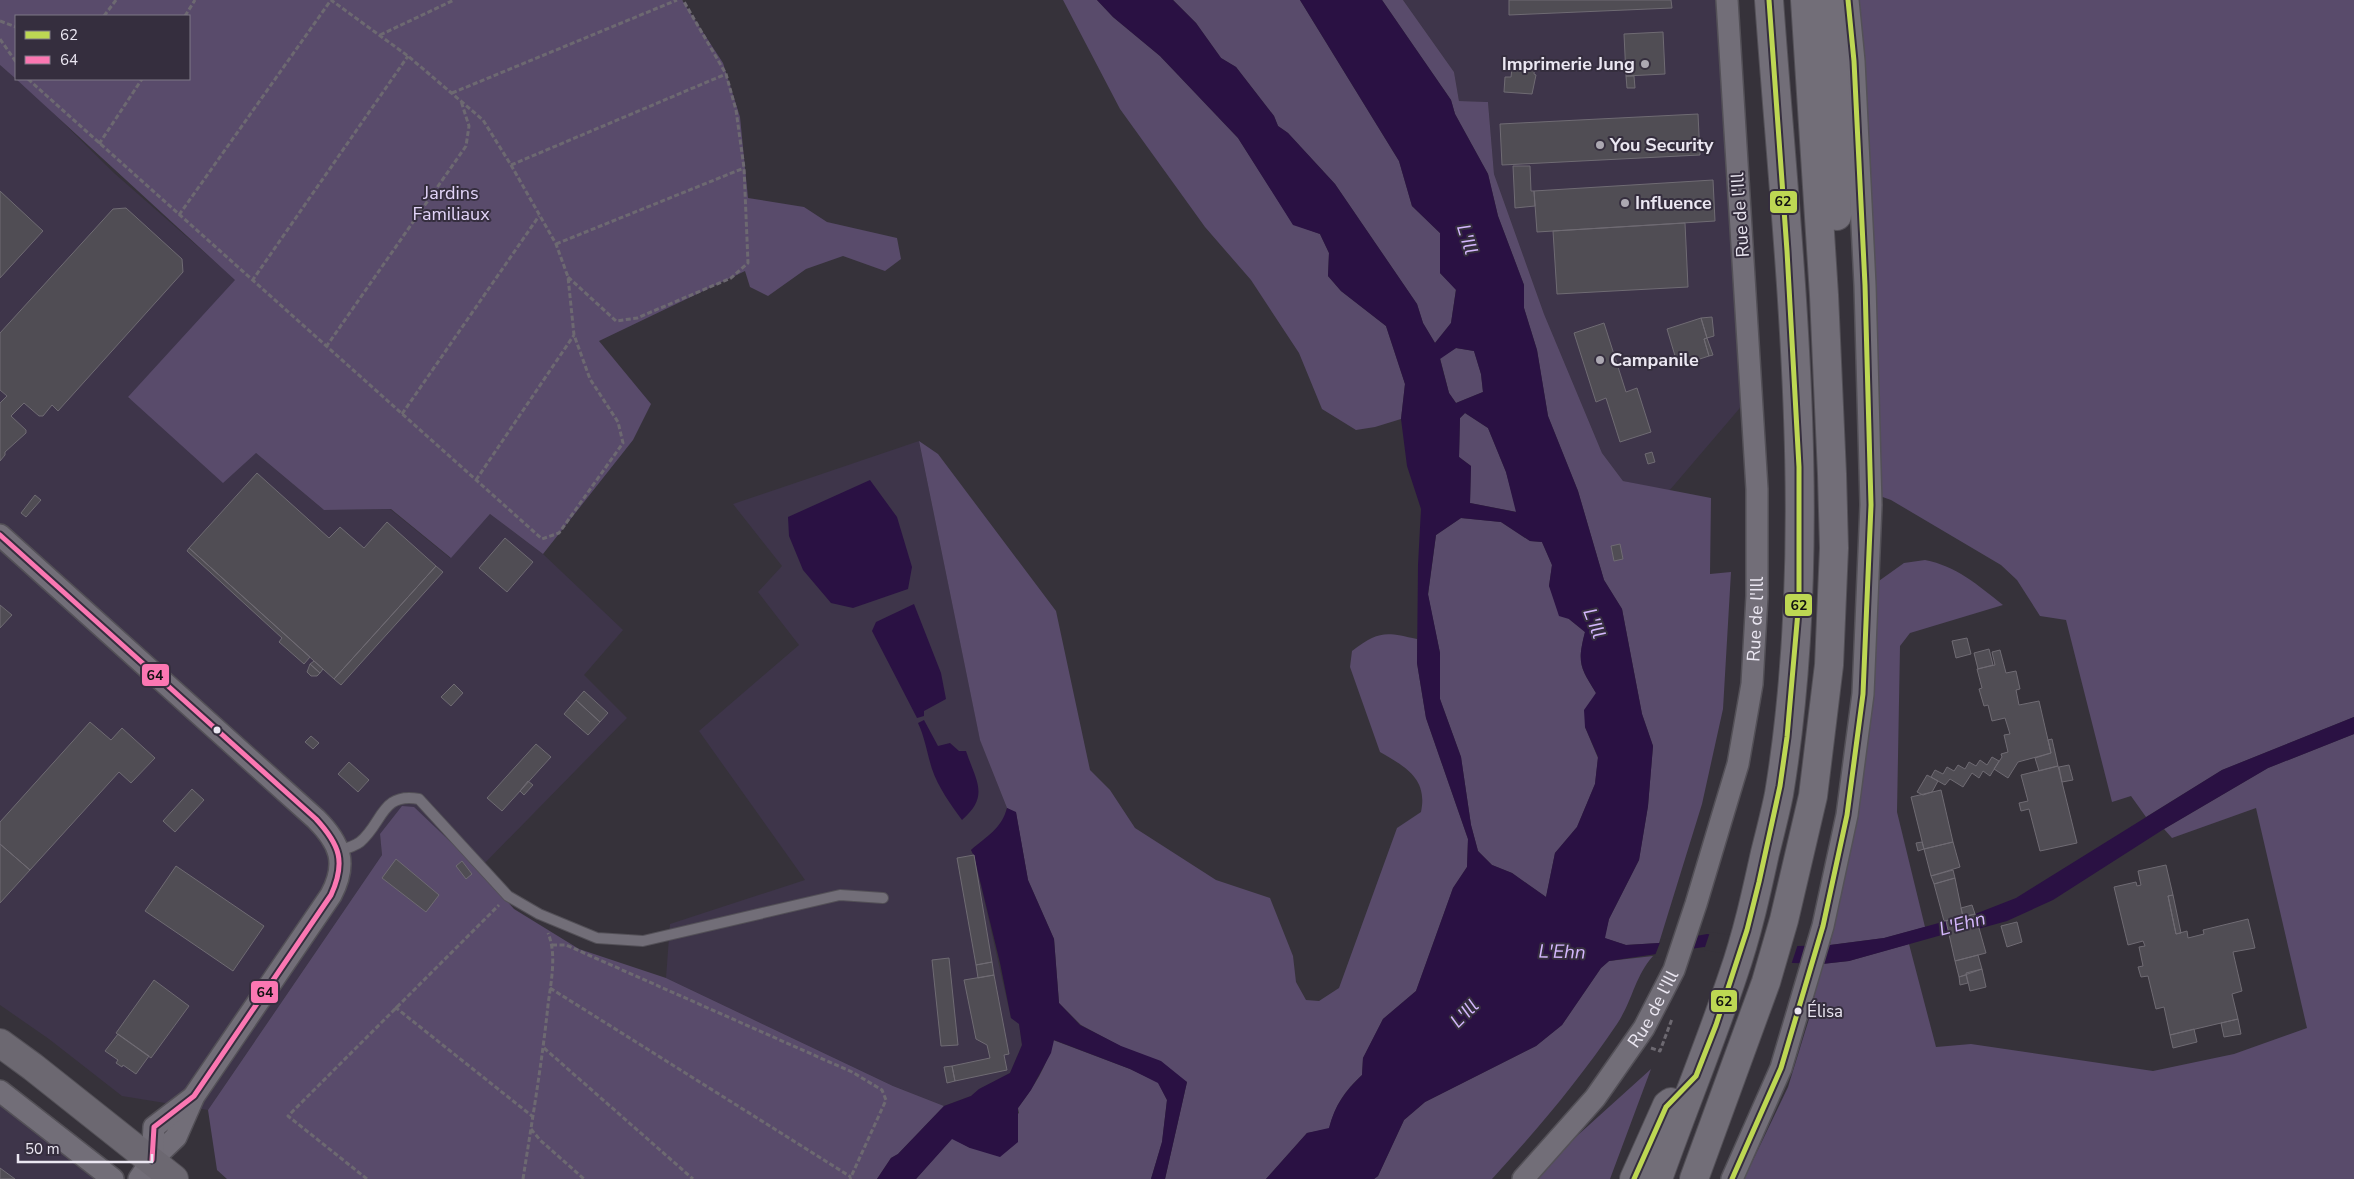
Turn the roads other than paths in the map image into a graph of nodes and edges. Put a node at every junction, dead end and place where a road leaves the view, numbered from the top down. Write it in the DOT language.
graph roads {
  1 [pos="1727,0"];
  2 [pos="1753,0"];
  3 [pos="1769,0"];
  4 [pos="1805,0"];
  5 [pos="1829,0"];
  6 [pos="1848,0"];
  7 [pos="1776,106"];
  8 [pos="1824,296"];
  9 [pos="0,535"];
  10 [pos="338,852"];
  11 [pos="883,898"];
  12 [pos="0,1043"];
  13 [pos="1697,1076"];
  14 [pos="0,1091"];
  15 [pos="145,1169"];
  16 [pos="113,1179"];
  17 [pos="174,1179"];
  18 [pos="1523,1179"];
  19 [pos="1634,1179"];
  20 [pos="1658,1179"];
  21 [pos="1694,1179"];
  22 [pos="1732,1179"];
  1 -- 18 [label="street, Rue de l'Ill"];
  2 -- 7 [label="highway"];
  3 -- 7 [label="highway"];
  4 -- 8 [label="highway"];
  5 -- 8 [label="highway"];
  6 -- 22 [label="street"];
  7 -- 13 [label="highway"];
  8 -- 21 [label="highway"];
  9 -- 10 [label="street"];
  10 -- 11 [label="lane"];
  10 -- 15 [label="street"];
  12 -- 15 [label="main road"];
  13 -- 19 [label="highway"];
  13 -- 20 [label="highway"];
  14 -- 16 [label="street"];
  15 -- 17 [label="main road"];
}
